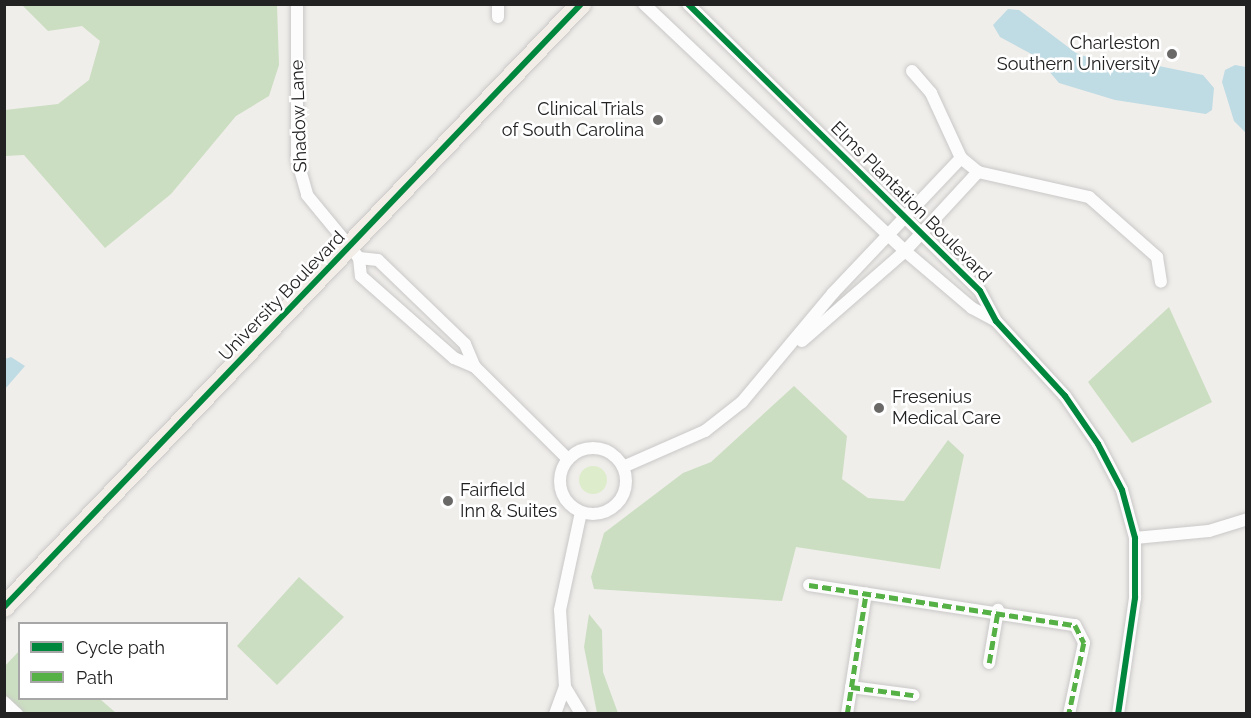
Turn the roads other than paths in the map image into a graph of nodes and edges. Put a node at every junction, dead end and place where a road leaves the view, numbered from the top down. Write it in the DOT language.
graph roads {
  1 [pos="297,4"];
  2 [pos="581,4"];
  3 [pos="644,4"];
  4 [pos="688,4"];
  5 [pos="912,71"];
  6 [pos="962,158"];
  7 [pos="978,172"];
  8 [pos="908,215"];
  9 [pos="922,230"];
  10 [pos="887,233"];
  11 [pos="905,251"];
  12 [pos="354,253"];
  13 [pos="1161,282"];
  14 [pos="996,321"];
  15 [pos="789,351"];
  16 [pos="475,367"];
  17 [pos="568,459"];
  18 [pos="623,467"];
  19 [pos="581,512"];
  20 [pos="1246,520"];
  21 [pos="1135,538"];
  22 [pos="809,585"];
  23 [pos="866,593"];
  24 [pos="4,607"];
  25 [pos="998,610"];
  26 [pos="989,663"];
  27 [pos="565,687"];
  28 [pos="851,687"];
  29 [pos="913,695"];
  30 [pos="4,702"];
  31 [pos="17,714"];
  32 [pos="555,714"];
  33 [pos="581,714"];
  34 [pos="847,714"];
  35 [pos="1069,714"];
  36 [pos="1118,714"];
  1 -- 12 [label="street, Shadow Lane"];
  2 -- 12 [label="main road, University Boulevard"];
  3 -- 10 [label="street, Elms Plantation Boulevard"];
  4 -- 8 [label="street, Elms Plantation Boulevard"];
  5 -- 6 [label="street"];
  6 -- 7 [label="street"];
  6 -- 8 [label="street"];
  7 -- 9 [label="street"];
  7 -- 13 [label="street"];
  8 -- 9 [label="street, Elms Plantation Boulevard"];
  8 -- 10 [label="street"];
  9 -- 11 [label="street"];
  9 -- 14 [label="street, Elms Plantation Boulevard"];
  10 -- 11 [label="street, Elms Plantation Boulevard"];
  10 -- 15 [label="street"];
  11 -- 14 [label="street, Elms Plantation Boulevard"];
  11 -- 15 [label="street"];
  12 -- 16 [label="street, Shadow Lane"];
  12 -- 16 [label="street"];
  12 -- 24 [label="main road, University Boulevard"];
  14 -- 21 [label="street, Elms Plantation Boulevard"];
  15 -- 18 [label="street"];
  16 -- 17 [label="street"];
  17 -- 18 [label="street"];
  17 -- 19 [label="street"];
  18 -- 19 [label="street"];
  19 -- 27 [label="street"];
  20 -- 21 [label="street"];
  21 -- 36 [label="street, Elms Plantation Boulevard"];
  22 -- 23 [label="street"];
  23 -- 25 [label="street"];
  23 -- 28 [label="street"];
  25 -- 26 [label="street"];
  25 -- 35 [label="street"];
  27 -- 32 [label="street"];
  27 -- 33 [label="street"];
  28 -- 29 [label="street"];
  28 -- 34 [label="street"];
  30 -- 31 [label="street"];
}
